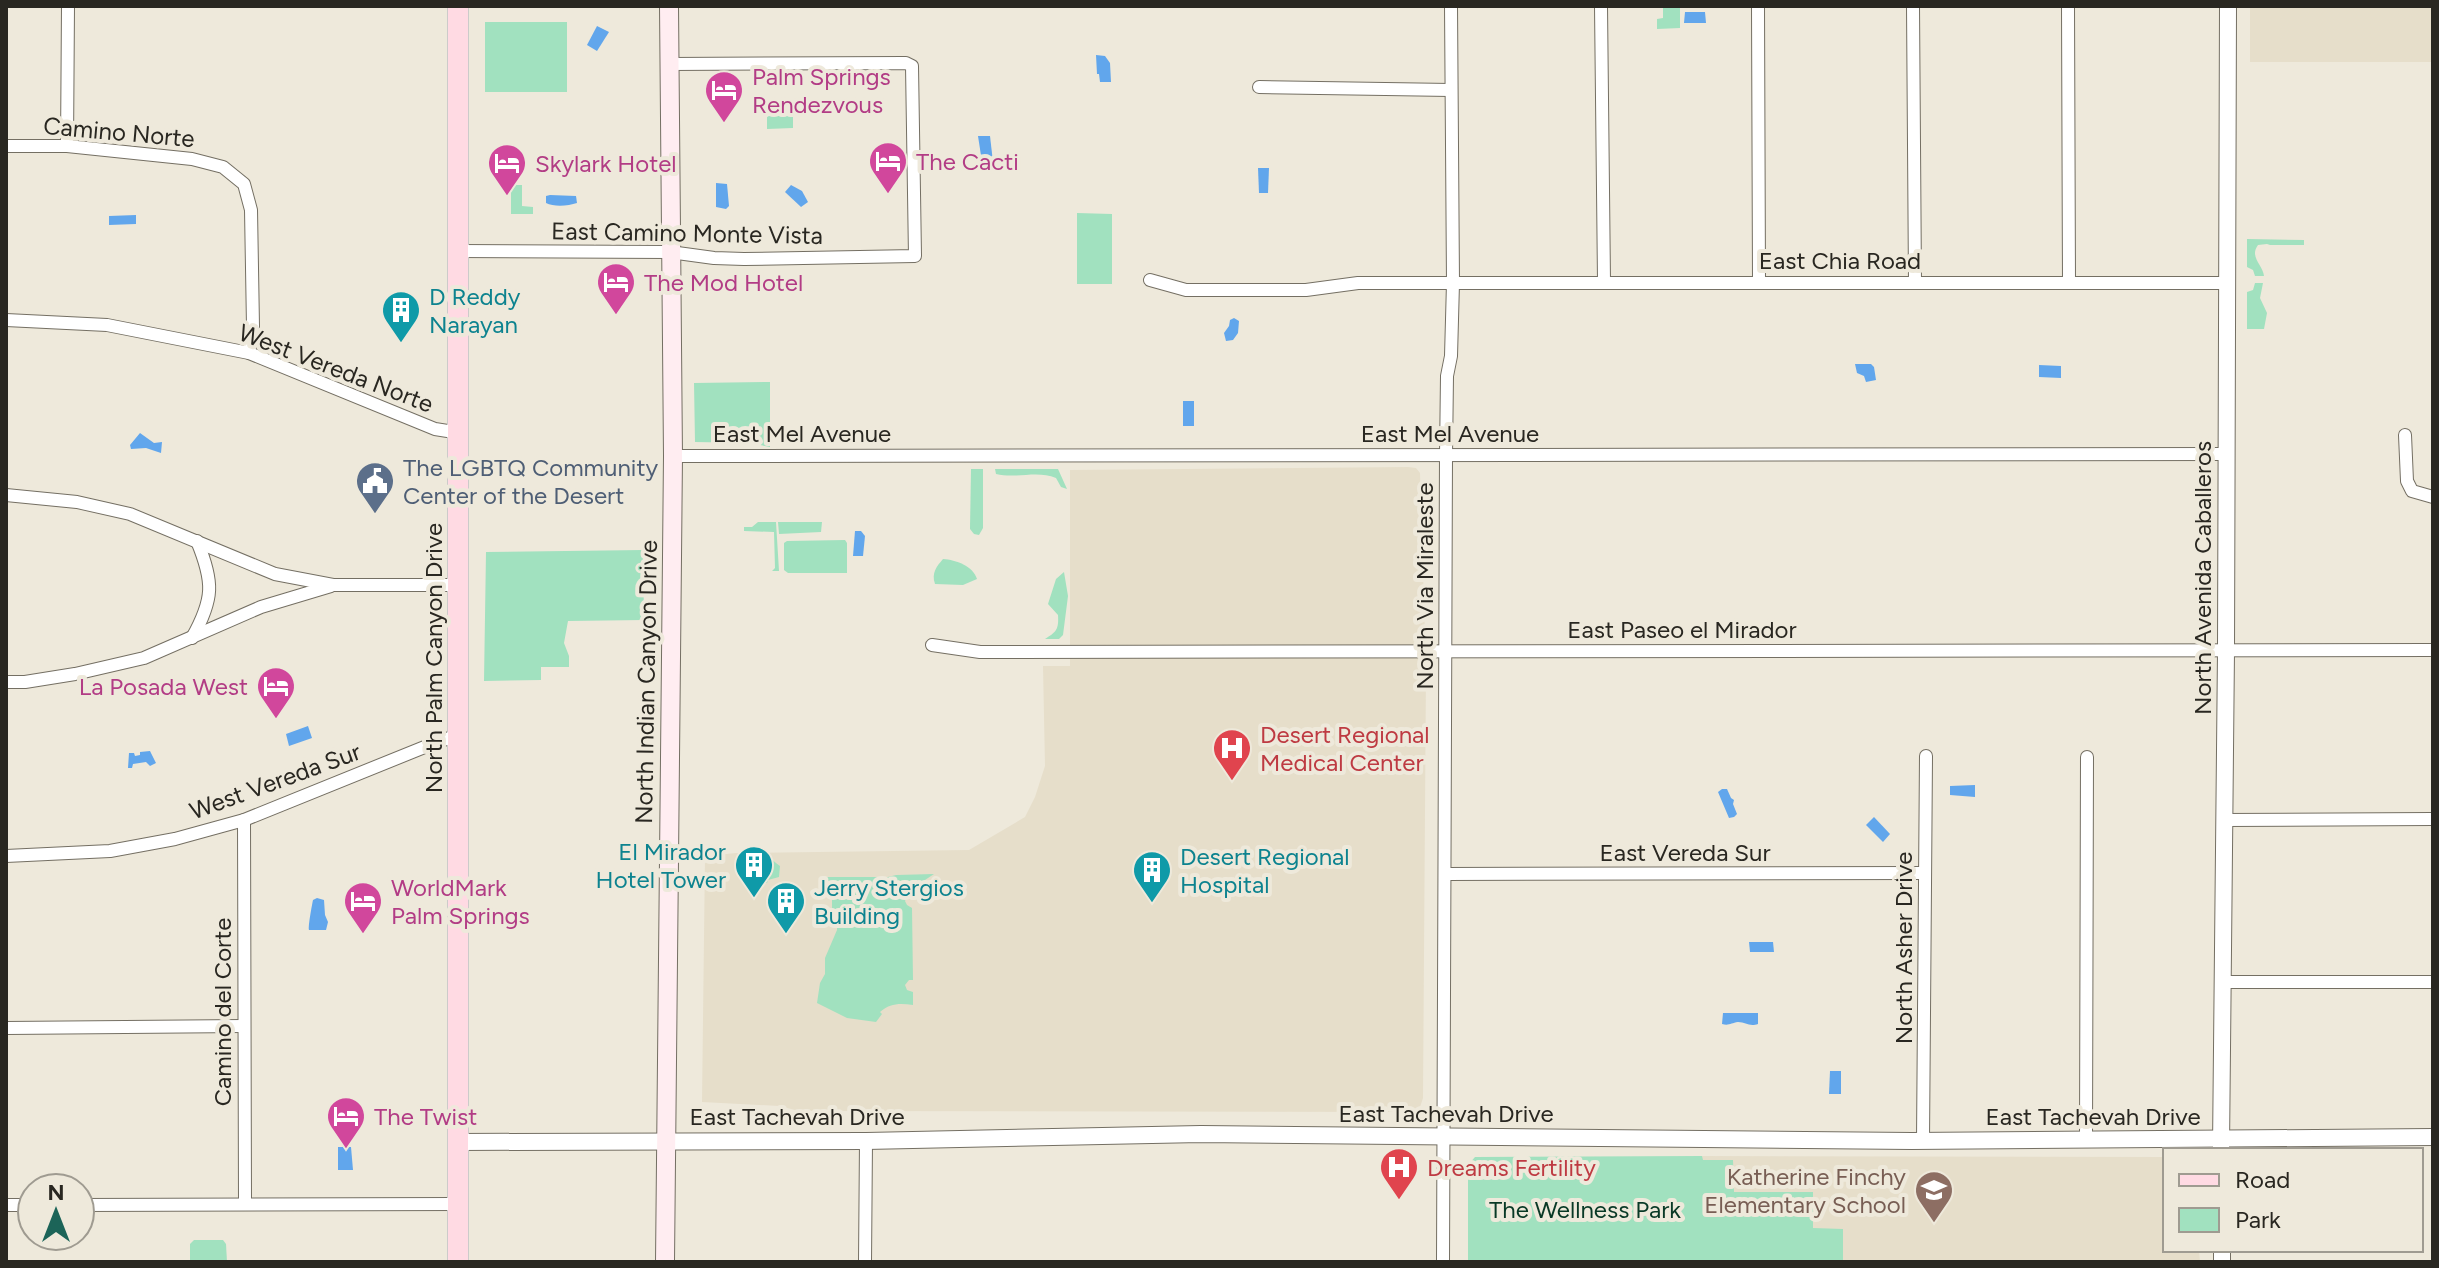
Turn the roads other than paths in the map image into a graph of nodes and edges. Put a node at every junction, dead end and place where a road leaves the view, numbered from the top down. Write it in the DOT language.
graph roads {
  1 [pos="68,6"];
  2 [pos="458,6"];
  3 [pos="669,6"];
  4 [pos="1451,6"];
  5 [pos="1601,6"];
  6 [pos="1758,6"];
  7 [pos="1913,6"];
  8 [pos="2068,6"];
  9 [pos="2228,6"];
  10 [pos="670,64"];
  11 [pos="1259,87"];
  12 [pos="1451,90"];
  13 [pos="6,146"];
  14 [pos="67,146"];
  15 [pos="458,251"];
  16 [pos="670,252"];
  17 [pos="1150,280"];
  18 [pos="1604,281"];
  19 [pos="1759,281"];
  20 [pos="2069,282"];
  21 [pos="1453,283"];
  22 [pos="1915,283"];
  23 [pos="2226,283"];
  24 [pos="6,320"];
  25 [pos="249,353"];
  26 [pos="460,433"];
  27 [pos="2405,435"];
  28 [pos="2226,454"];
  29 [pos="1446,455"];
  30 [pos="673,456"];
  31 [pos="6,495"];
  32 [pos="2433,497"];
  33 [pos="197,541"];
  34 [pos="333,585"];
  35 [pos="460,585"];
  36 [pos="192,638"];
  37 [pos="932,645"];
  38 [pos="2433,650"];
  39 [pos="1446,651"];
  40 [pos="2226,651"];
  41 [pos="6,682"];
  42 [pos="459,735"];
  43 [pos="1926,756"];
  44 [pos="2087,757"];
  45 [pos="2433,819"];
  46 [pos="244,820"];
  47 [pos="2224,820"];
  48 [pos="6,856"];
  49 [pos="1925,873"];
  50 [pos="1445,874"];
  51 [pos="2223,982"];
  52 [pos="2433,982"];
  53 [pos="244,1026"];
  54 [pos="6,1028"];
  55 [pos="1442,1136"];
  56 [pos="2433,1137"];
  57 [pos="2086,1140"];
  58 [pos="665,1141"];
  59 [pos="866,1141"];
  60 [pos="1923,1141"];
  61 [pos="458,1142"];
  62 [pos="2221,1144"];
  63 [pos="245,1203"];
  64 [pos="458,1204"];
  65 [pos="96,1205"];
  66 [pos="458,1262"];
  67 [pos="665,1262"];
  68 [pos="865,1262"];
  69 [pos="1443,1262"];
  1 -- 14 [label="street"];
  2 -- 15 [label="main road, North Palm Canyon Drive"];
  3 -- 10 [label="main road, North Indian Canyon Drive"];
  4 -- 12 [label="street, North Via Miraleste"];
  5 -- 18 [label="street"];
  6 -- 19 [label="street"];
  7 -- 22 [label="street"];
  8 -- 20 [label="street"];
  9 -- 23 [label="street, North Avenida Caballeros"];
  10 -- 16 [label="main road, North Indian Canyon Drive"];
  10 -- 16 [label="street, East Camino Monte Vista"];
  11 -- 12 [label="street"];
  12 -- 21 [label="street, North Via Miraleste"];
  13 -- 14 [label="street, Camino Norte"];
  14 -- 25 [label="street, Camino Norte"];
  15 -- 16 [label="street, East Camino Monte Vista"];
  15 -- 26 [label="main road, North Palm Canyon Drive"];
  16 -- 30 [label="main road, North Indian Canyon Drive"];
  17 -- 21 [label="street, East Chia Road"];
  18 -- 19 [label="street, East Chia Road"];
  18 -- 21 [label="street, East Chia Road"];
  19 -- 22 [label="street, East Chia Road"];
  20 -- 22 [label="street, East Chia Road"];
  20 -- 23 [label="street, East Chia Road"];
  21 -- 29 [label="street, North Via Miraleste"];
  23 -- 28 [label="street, North Avenida Caballeros"];
  24 -- 25 [label="street, West Vereda Norte"];
  25 -- 26 [label="street, West Vereda Norte"];
  26 -- 35 [label="main road, North Palm Canyon Drive"];
  27 -- 32 [label="street"];
  28 -- 29 [label="street, East Mel Avenue"];
  28 -- 40 [label="street, North Avenida Caballeros"];
  29 -- 30 [label="street, East Mel Avenue"];
  29 -- 39 [label="street, North Via Miraleste"];
  30 -- 58 [label="main road, North Indian Canyon Drive"];
  31 -- 33 [label="street"];
  33 -- 34 [label="street"];
  33 -- 36 [label="street"];
  34 -- 35 [label="street"];
  34 -- 36 [label="street"];
  35 -- 42 [label="main road, North Palm Canyon Drive"];
  36 -- 41 [label="street"];
  37 -- 39 [label="street, East Paseo el Mirador"];
  38 -- 40 [label="street, East Paseo el Mirador"];
  39 -- 40 [label="street, East Paseo el Mirador"];
  39 -- 50 [label="street, North Via Miraleste"];
  40 -- 47 [label="street, North Avenida Caballeros"];
  42 -- 46 [label="street, West Vereda Sur"];
  42 -- 61 [label="main road, North Palm Canyon Drive"];
  43 -- 49 [label="street, North Asher Drive"];
  44 -- 57 [label="street"];
  45 -- 47 [label="street"];
  46 -- 48 [label="street, West Vereda Sur"];
  46 -- 53 [label="street, Camino del Corte"];
  47 -- 51 [label="street, North Avenida Caballeros"];
  49 -- 50 [label="street, East Vereda Sur"];
  49 -- 60 [label="street, North Asher Drive"];
  50 -- 55 [label="street, North Via Miraleste"];
  51 -- 52 [label="street"];
  51 -- 62 [label="street, North Avenida Caballeros"];
  53 -- 54 [label="street"];
  53 -- 63 [label="street, Camino del Corte"];
  55 -- 59 [label="street, East Tachevah Drive"];
  55 -- 60 [label="street, East Tachevah Drive"];
  55 -- 69 [label="street, North Via Miraleste"];
  56 -- 62 [label="street, East Tachevah Drive"];
  57 -- 60 [label="street, East Tachevah Drive"];
  57 -- 62 [label="street, East Tachevah Drive"];
  58 -- 59 [label="street, East Tachevah Drive"];
  58 -- 61 [label="street, East Tachevah Drive"];
  58 -- 67 [label="main road, North Indian Canyon Drive"];
  59 -- 68 [label="street"];
  61 -- 64 [label="main road, North Palm Canyon Drive"];
  63 -- 64 [label="street"];
  63 -- 65 [label="street"];
  64 -- 66 [label="main road, North Palm Canyon Drive"];
}
